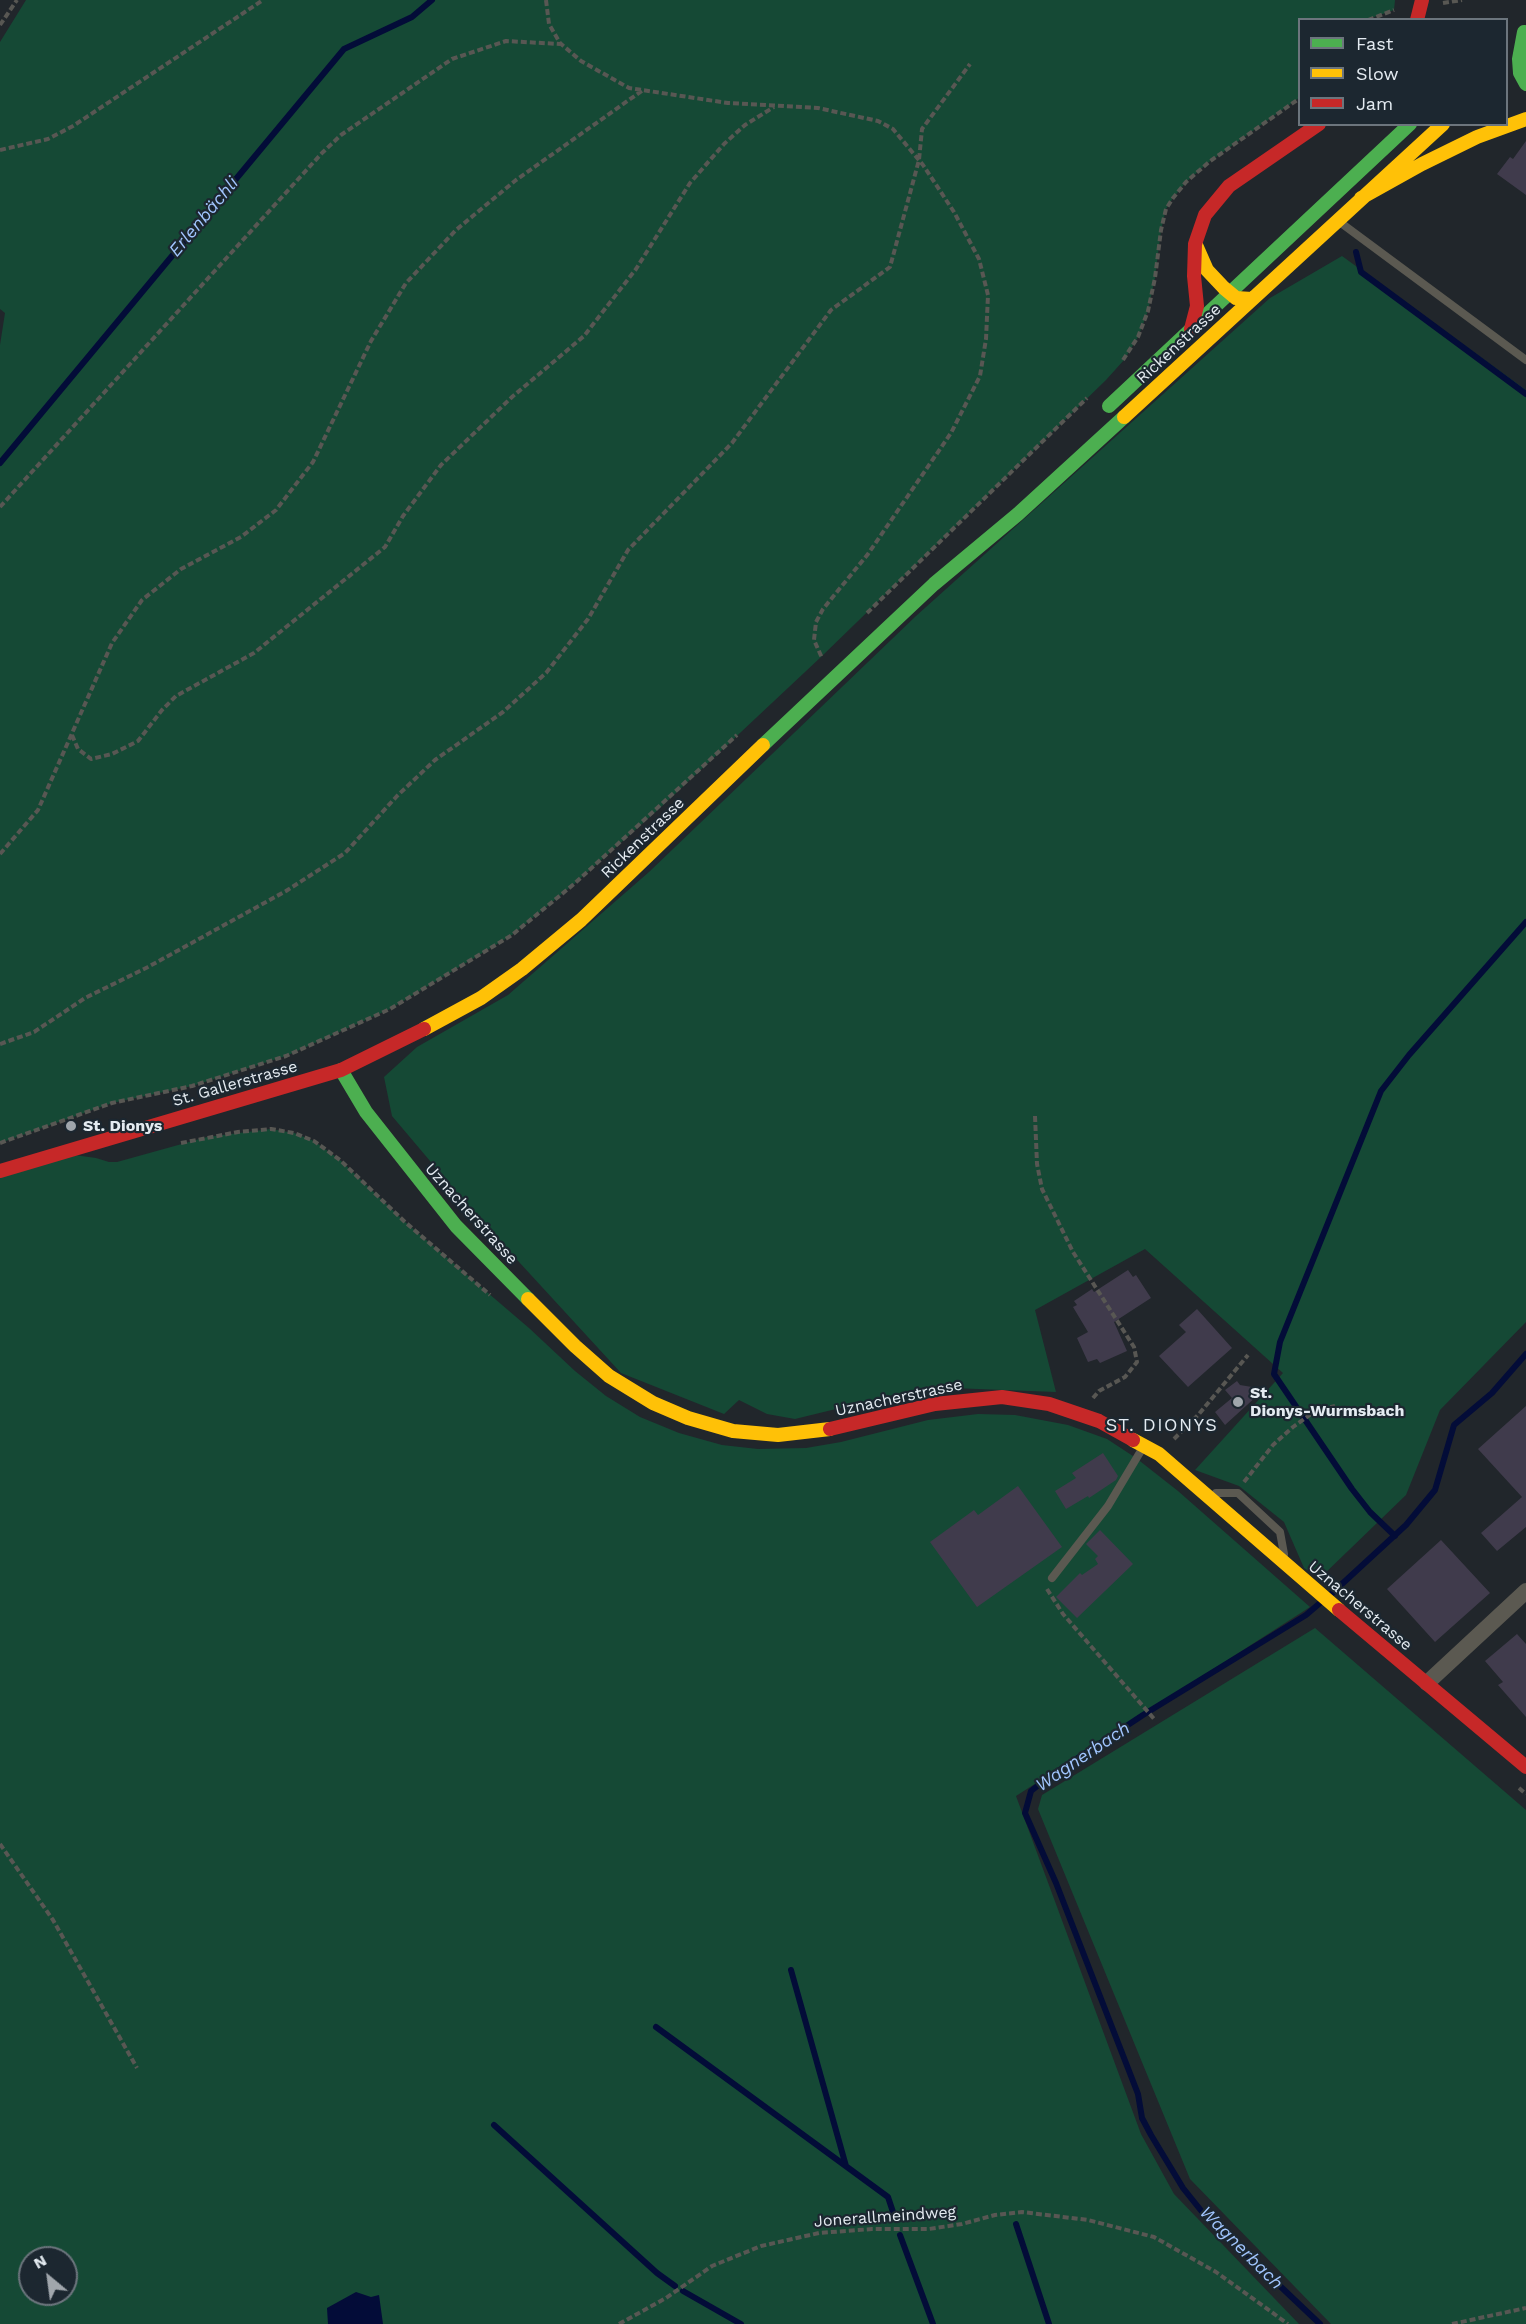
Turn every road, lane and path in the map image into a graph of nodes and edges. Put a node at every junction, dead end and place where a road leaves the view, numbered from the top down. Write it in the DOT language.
graph roads {
  1 [pos="17,0"];
  2 [pos="263,0"];
  3 [pos="546,0"];
  4 [pos="1422,0"];
  5 [pos="1462,0"];
  6 [pos="1443,3"];
  7 [pos="1394,10"];
  8 [pos="1373,18"];
  9 [pos="1418,18"];
  10 [pos="0,25"];
  11 [pos="1525,31"];
  12 [pos="1508,42"];
  13 [pos="561,44"];
  14 [pos="1523,57"];
  15 [pos="970,64"];
  16 [pos="1508,68"];
  17 [pos="1526,84"];
  18 [pos="643,90"];
  19 [pos="1298,99"];
  20 [pos="775,106"];
  21 [pos="1526,119"];
  22 [pos="1316,126"];
  23 [pos="1408,126"];
  24 [pos="1441,126"];
  25 [pos="0,150"];
  26 [pos="919,160"];
  27 [pos="1360,198"];
  28 [pos="1337,220"];
  29 [pos="1195,244"];
  30 [pos="1230,293"];
  31 [pos="1252,299"];
  32 [pos="1191,329"];
  33 [pos="1526,359"];
  34 [pos="1118,366"];
  35 [pos="1089,396"];
  36 [pos="1099,415"];
  37 [pos="0,507"];
  38 [pos="989,520"];
  39 [pos="934,584"];
  40 [pos="863,616"];
  41 [pos="830,649"];
  42 [pos="821,657"];
  43 [pos="813,665"];
  44 [pos="837,674"];
  45 [pos="745,728"];
  46 [pos="72,734"];
  47 [pos="0,854"];
  48 [pos="0,1044"];
  49 [pos="341,1070"];
  50 [pos="1035,1116"];
  51 [pos="0,1143"];
  52 [pos="176,1144"];
  53 [pos="0,1171"];
  54 [pos="496,1300"];
  55 [pos="1248,1355"];
  56 [pos="1335,1406"];
  57 [pos="1079,1414"];
  58 [pos="1144,1446"];
  59 [pos="1159,1454"];
  60 [pos="1204,1493"];
  61 [pos="1238,1493"];
  62 [pos="1286,1565"];
  63 [pos="1052,1578"];
  64 [pos="1526,1592"];
  65 [pos="1427,1683"];
  66 [pos="1155,1720"];
  67 [pos="1526,1767"];
  68 [pos="0,1844"];
  69 [pos="137,2068"];
  70 [pos="1526,2308"];
  71 [pos="619,2324"];
  72 [pos="1288,2324"];
  73 [pos="1452,2324"];
  1 -- 10 [label="path"];
  2 -- 25 [label="path"];
  3 -- 13 [label="path"];
  4 -- 9 [label="main road"];
  5 -- 6 [label="path"];
  7 -- 8 [label="path"];
  11 -- 12 [label="main road"];
  11 -- 14 [label="main road"];
  13 -- 18 [label="path"];
  13 -- 37 [label="path"];
  14 -- 16 [label="main road"];
  14 -- 17 [label="main road"];
  15 -- 26 [label="path"];
  18 -- 20 [label="path"];
  18 -- 46 [label="path"];
  19 -- 34 [label="path"];
  20 -- 26 [label="path"];
  20 -- 46 [label="path"];
  21 -- 27 [label="main road"];
  22 -- 29 [label="main road"];
  23 -- 30 [label="main road, Rickenstrasse"];
  24 -- 27 [label="main road, Rickenstrasse"];
  26 -- 42 [label="path"];
  26 -- 48 [label="path"];
  27 -- 28 [label="main road, Rickenstrasse"];
  28 -- 31 [label="main road, Rickenstrasse"];
  28 -- 33 [label="lane"];
  29 -- 30 [label="main road"];
  29 -- 32 [label="main road"];
  30 -- 31 [label="main road"];
  30 -- 32 [label="main road, Rickenstrasse"];
  31 -- 39 [label="main road, Rickenstrasse"];
  32 -- 36 [label="main road, Rickenstrasse"];
  35 -- 40 [label="path"];
  38 -- 39 [label="main road, Rickenstrasse"];
  39 -- 44 [label="main road, Rickenstrasse"];
  41 -- 42 [label="path"];
  42 -- 43 [label="path"];
  42 -- 44 [label="path"];
  44 -- 49 [label="main road, Rickenstrasse"];
  45 -- 51 [label="path"];
  46 -- 47 [label="path"];
  49 -- 53 [label="main road, St. Gallerstrasse"];
  49 -- 57 [label="main road, Uznacherstrasse"];
  50 -- 57 [label="path"];
  52 -- 54 [label="path"];
  55 -- 59 [label="path"];
  56 -- 61 [label="path"];
  57 -- 58 [label="main road, Uznacherstrasse"];
  58 -- 59 [label="main road, Uznacherstrasse"];
  58 -- 63 [label="lane"];
  59 -- 60 [label="main road, Uznacherstrasse"];
  60 -- 61 [label="lane"];
  60 -- 62 [label="main road, Uznacherstrasse"];
  61 -- 62 [label="lane"];
  62 -- 65 [label="main road, Uznacherstrasse"];
  63 -- 66 [label="path"];
  64 -- 65 [label="street"];
  65 -- 67 [label="main road, Uznacherstrasse"];
  68 -- 69 [label="path"];
  70 -- 73 [label="path"];
  71 -- 72 [label="path, Jonerallmeindweg"];
}
